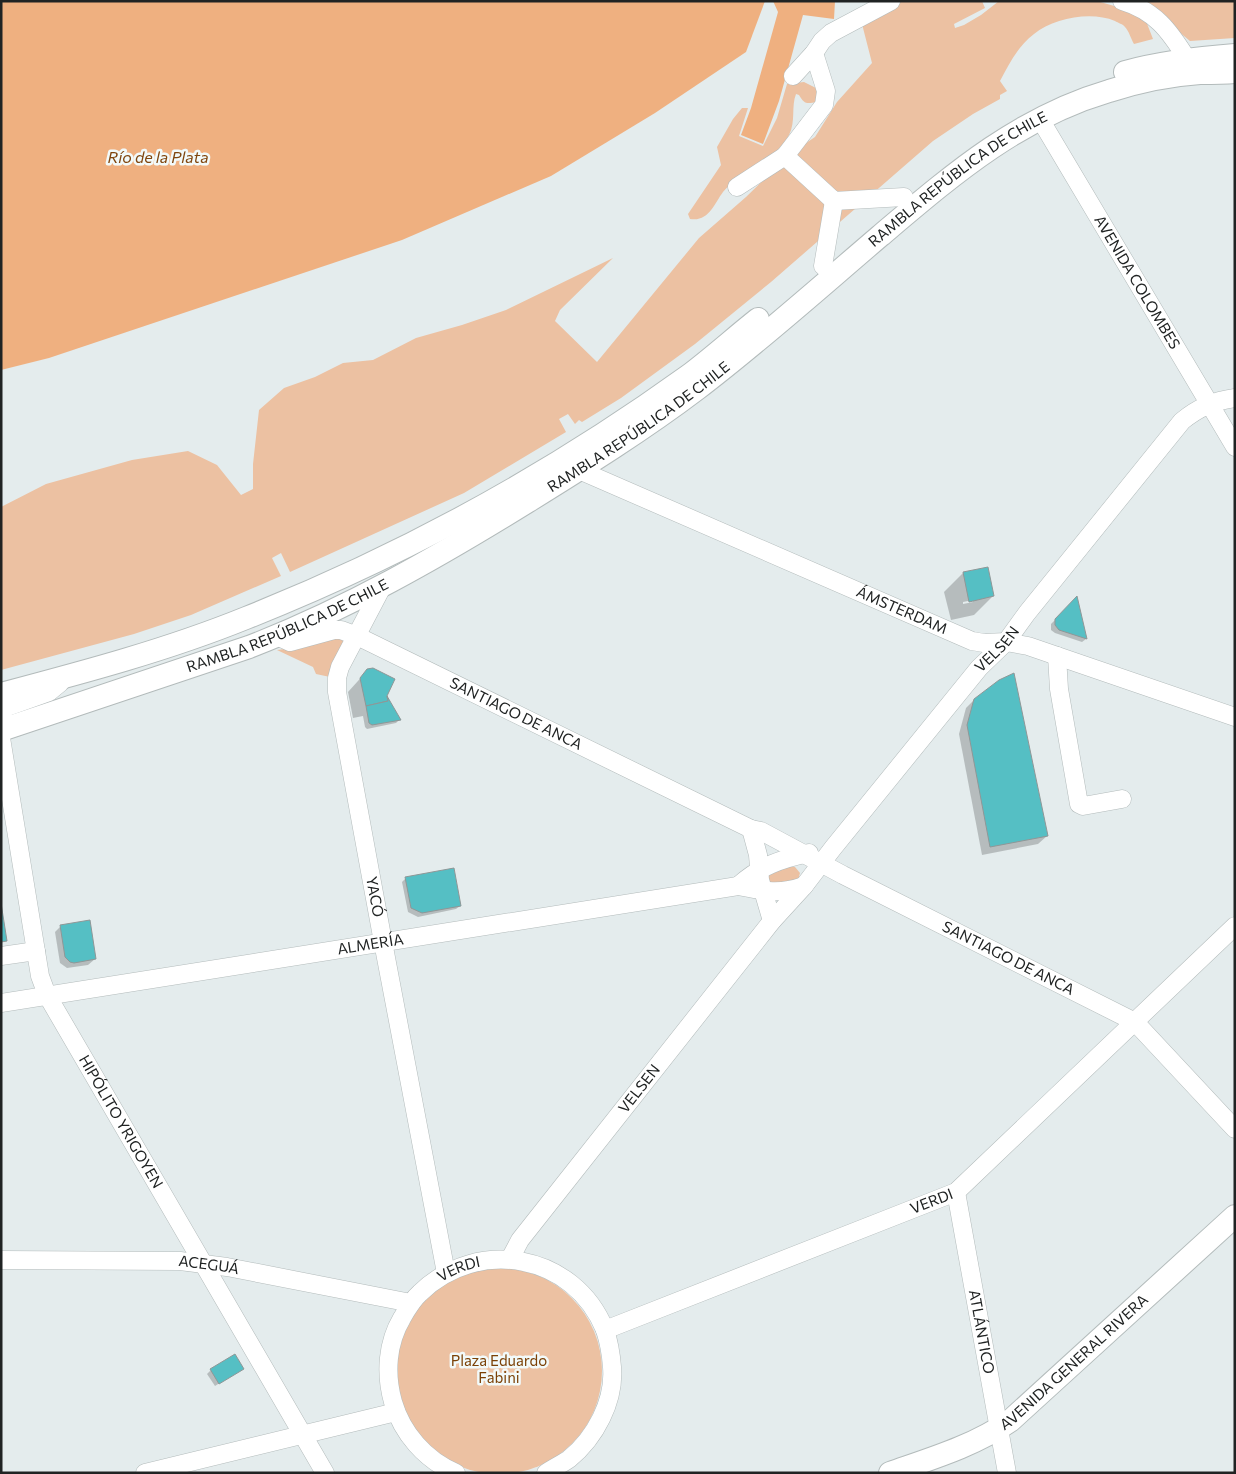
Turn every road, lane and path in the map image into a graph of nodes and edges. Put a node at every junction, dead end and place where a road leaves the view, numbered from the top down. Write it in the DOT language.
graph roads {
  1 [pos="891,1"];
  2 [pos="1122,1"];
  3 [pos="814,53"];
  4 [pos="1235,55"];
  5 [pos="1187,59"];
  6 [pos="1235,72"];
  7 [pos="794,76"];
  8 [pos="1040,119"];
  9 [pos="785,156"];
  10 [pos="737,187"];
  11 [pos="904,197"];
  12 [pos="834,201"];
  13 [pos="823,266"];
  14 [pos="1235,398"];
  15 [pos="1209,403"];
  16 [pos="1235,446"];
  17 [pos="579,470"];
  18 [pos="382,587"];
  19 [pos="277,636"];
  20 [pos="357,636"];
  21 [pos="1006,642"];
  22 [pos="1058,656"];
  23 [pos="70,676"];
  24 [pos="1,694"];
  25 [pos="1,714"];
  26 [pos="1235,716"];
  27 [pos="1,730"];
  28 [pos="1,738"];
  29 [pos="5,779"];
  30 [pos="1122,799"];
  31 [pos="751,829"];
  32 [pos="833,848"];
  33 [pos="803,854"];
  34 [pos="821,864"];
  35 [pos="758,870"];
  36 [pos="843,875"];
  37 [pos="738,886"];
  38 [pos="804,886"];
  39 [pos="763,891"];
  40 [pos="772,921"];
  41 [pos="1235,926"];
  42 [pos="383,942"];
  43 [pos="36,951"];
  44 [pos="1,956"];
  45 [pos="47,996"];
  46 [pos="1,1003"];
  47 [pos="1135,1022"];
  48 [pos="1235,1129"];
  49 [pos="956,1192"];
  50 [pos="1235,1216"];
  51 [pos="510,1259"];
  52 [pos="1,1260"];
  53 [pos="204,1264"];
  54 [pos="446,1273"];
  55 [pos="411,1303"];
  56 [pos="605,1330"];
  57 [pos="396,1412"];
  58 [pos="998,1429"];
  59 [pos="304,1435"];
  60 [pos="570,1466"];
  61 [pos="145,1473"];
  62 [pos="325,1473"];
  63 [pos="456,1473"];
  64 [pos="546,1473"];
  65 [pos="890,1473"];
  66 [pos="1007,1473"];
  1 -- 3 [label="street"];
  2 -- 5 [label="street"];
  3 -- 7 [label="street"];
  3 -- 9 [label="street"];
  4 -- 5 [label="main road, RAMBLA REPÚBLICA DE CHILE"];
  5 -- 11 [label="main road, RAMBLA REPÚBLICA DE CHILE"];
  6 -- 8 [label="main road, RAMBLA REPÚBLICA DE CHILE"];
  8 -- 15 [label="street, AVENIDA COLOMBES"];
  8 -- 17 [label="main road, RAMBLA REPÚBLICA DE CHILE"];
  9 -- 10 [label="street"];
  9 -- 12 [label="street"];
  11 -- 12 [label="street"];
  11 -- 13 [label="main road, RAMBLA REPÚBLICA DE CHILE"];
  12 -- 13 [label="street"];
  13 -- 23 [label="main road, RAMBLA REPÚBLICA DE CHILE"];
  14 -- 15 [label="street, VELSEN"];
  15 -- 16 [label="street, AVENIDA COLOMBES"];
  15 -- 21 [label="street, VELSEN"];
  17 -- 18 [label="main road, RAMBLA REPÚBLICA DE CHILE"];
  17 -- 21 [label="street, ÁMSTERDAM"];
  18 -- 19 [label="main road, RAMBLA REPÚBLICA DE CHILE"];
  18 -- 20 [label="street, YACÓ"];
  19 -- 20 [label="street, SANTIAGO DE ANCA"];
  19 -- 27 [label="main road, RAMBLA REPÚBLICA DE CHILE"];
  20 -- 31 [label="street, SANTIAGO DE ANCA"];
  20 -- 42 [label="street, YACÓ"];
  21 -- 22 [label="street, ÁMSTERDAM"];
  21 -- 32 [label="street, VELSEN"];
  22 -- 26 [label="street, ÁMSTERDAM"];
  22 -- 30 [label="street"];
  23 -- 24 [label="main road, RAMBLA REPÚBLICA DE CHILE"];
  23 -- 25 [label="street"];
  28 -- 29 [label="street, HIPÓLITO YRIGOYEN"];
  29 -- 43 [label="street, HIPÓLITO YRIGOYEN"];
  31 -- 33 [label="street, SANTIAGO DE ANCA"];
  31 -- 35 [label="street"];
  32 -- 33 [label="street, ALMERÍA"];
  32 -- 34 [label="street, VELSEN"];
  33 -- 34 [label="street, SANTIAGO DE ANCA"];
  33 -- 35 [label="street, ALMERÍA"];
  34 -- 36 [label="street, SANTIAGO DE ANCA"];
  34 -- 38 [label="street, VELSEN"];
  35 -- 37 [label="street, ALMERÍA"];
  35 -- 39 [label="street"];
  36 -- 38 [label="street, ALMERÍA"];
  36 -- 47 [label="street, SANTIAGO DE ANCA"];
  37 -- 39 [label="street, ALMERÍA"];
  37 -- 42 [label="street, ALMERÍA"];
  38 -- 39 [label="street, ALMERÍA"];
  38 -- 40 [label="street, VELSEN"];
  39 -- 40 [label="street"];
  40 -- 51 [label="street, VELSEN"];
  41 -- 47 [label="street, VERDI"];
  42 -- 45 [label="street, ALMERÍA"];
  42 -- 54 [label="street, YACÓ"];
  43 -- 44 [label="street"];
  43 -- 45 [label="street, HIPÓLITO YRIGOYEN"];
  45 -- 46 [label="street, ALMERÍA"];
  45 -- 53 [label="street, HIPÓLITO YRIGOYEN"];
  47 -- 48 [label="street, SANTIAGO DE ANCA"];
  47 -- 49 [label="street, VERDI"];
  49 -- 56 [label="street, VERDI"];
  49 -- 58 [label="street, ATLÁNTICO"];
  50 -- 58 [label="main road, AVENIDA GENERAL RIVERA"];
  51 -- 54 [label="street, VERDI"];
  51 -- 56 [label="street, VERDI"];
  52 -- 53 [label="street, ACEGUÁ"];
  53 -- 55 [label="street, ACEGUÁ"];
  53 -- 59 [label="street, HIPÓLITO YRIGOYEN"];
  54 -- 55 [label="street, VERDI"];
  55 -- 57 [label="street, VERDI"];
  56 -- 60 [label="street, VERDI"];
  57 -- 59 [label="street"];
  57 -- 63 [label="street, VERDI"];
  58 -- 65 [label="main road, AVENIDA GENERAL RIVERA"];
  58 -- 66 [label="street, ATLÁNTICO"];
  59 -- 61 [label="street"];
  59 -- 62 [label="street, HIPÓLITO YRIGOYEN"];
  60 -- 64 [label="street, VERDI"];
}
